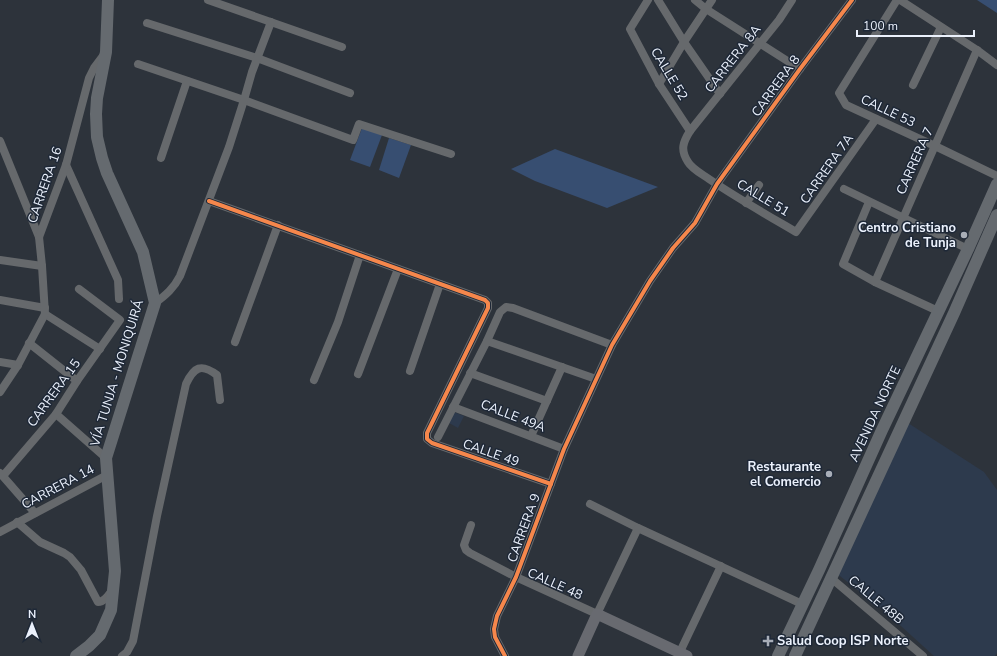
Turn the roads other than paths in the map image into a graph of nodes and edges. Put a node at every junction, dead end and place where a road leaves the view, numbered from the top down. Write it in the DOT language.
graph roads {
  1 [pos="108,0"];
  2 [pos="208,0"];
  3 [pos="648,0"];
  4 [pos="658,0"];
  5 [pos="695,0"];
  6 [pos="712,0"];
  7 [pos="792,0"];
  8 [pos="852,0"];
  9 [pos="897,0"];
  10 [pos="900,0"];
  11 [pos="706,9"];
  12 [pos="271,22"];
  13 [pos="147,23"];
  14 [pos="941,26"];
  15 [pos="684,42"];
  16 [pos="760,43"];
  17 [pos="342,47"];
  18 [pos="977,50"];
  19 [pos="106,52"];
  20 [pos="257,58"];
  21 [pos="138,64"];
  22 [pos="997,66"];
  23 [pos="800,69"];
  24 [pos="187,81"];
  25 [pos="659,84"];
  26 [pos="914,85"];
  27 [pos="350,93"];
  28 [pos="720,94"];
  29 [pos="244,100"];
  30 [pos="876,119"];
  31 [pos="690,131"];
  32 [pos="0,141"];
  33 [pos="935,146"];
  34 [pos="451,154"];
  35 [pos="161,158"];
  36 [pos="66,165"];
  37 [pos="997,176"];
  38 [pos="717,184"];
  39 [pos="997,184"];
  40 [pos="759,185"];
  41 [pos="844,190"];
  42 [pos="210,201"];
  43 [pos="869,202"];
  44 [pos="746,203"];
  45 [pos="997,215"];
  46 [pos="904,218"];
  47 [pos="278,225"];
  48 [pos="997,228"];
  49 [pos="796,232"];
  50 [pos="39,237"];
  51 [pos="984,244"];
  52 [pos="968,249"];
  53 [pos="360,255"];
  54 [pos="0,260"];
  55 [pos="42,266"];
  56 [pos="398,269"];
  57 [pos="875,282"];
  58 [pos="440,284"];
  59 [pos="79,289"];
  60 [pos="119,299"];
  61 [pos="0,300"];
  62 [pos="155,303"];
  63 [pos="45,311"];
  64 [pos="938,311"];
  65 [pos="487,341"];
  66 [pos="235,342"];
  67 [pos="29,343"];
  68 [pos="612,345"];
  69 [pos="100,348"];
  70 [pos="0,362"];
  71 [pos="18,365"];
  72 [pos="562,367"];
  73 [pos="410,371"];
  74 [pos="470,373"];
  75 [pos="358,374"];
  76 [pos="596,379"];
  77 [pos="314,380"];
  78 [pos="77,381"];
  79 [pos="0,392"];
  80 [pos="220,400"];
  81 [pos="547,401"];
  82 [pos="453,407"];
  83 [pos="56,414"];
  84 [pos="531,436"];
  85 [pos="438,437"];
  86 [pos="564,449"];
  87 [pos="106,458"];
  88 [pos="1,475"];
  89 [pos="107,476"];
  90 [pos="551,484"];
  91 [pos="590,504"];
  92 [pos="35,513"];
  93 [pos="17,522"];
  94 [pos="470,525"];
  95 [pos="638,528"];
  96 [pos="0,532"];
  97 [pos="721,566"];
  98 [pos="516,577"];
  99 [pos="831,578"];
  100 [pos="113,589"];
  101 [pos="802,604"];
  102 [pos="596,614"];
  103 [pos="681,655"];
  104 [pos="76,656"];
  105 [pos="122,656"];
  106 [pos="505,656"];
  107 [pos="578,656"];
  108 [pos="778,656"];
  109 [pos="795,656"];
  110 [pos="923,656"];
  1 -- 19 [label="main road, VÍA TUNJA - MONIQUIRÁ"];
  2 -- 12 [label="street"];
  3 -- 25 [label="street, CALLE 52"];
  4 -- 15 [label="street"];
  5 -- 11 [label="street"];
  6 -- 11 [label="street"];
  7 -- 16 [label="street, CARRERA 8A"];
  8 -- 23 [label="street, CARRERA 8"];
  9 -- 30 [label="street, CALLE 53"];
  10 -- 14 [label="street"];
  11 -- 15 [label="street"];
  11 -- 16 [label="street"];
  12 -- 17 [label="street"];
  12 -- 20 [label="street"];
  13 -- 20 [label="street"];
  14 -- 18 [label="street"];
  14 -- 26 [label="street"];
  15 -- 25 [label="street"];
  15 -- 28 [label="street"];
  16 -- 23 [label="street"];
  16 -- 28 [label="street, CARRERA 8A"];
  18 -- 22 [label="street"];
  18 -- 33 [label="street, CARRERA 7"];
  19 -- 36 [label="street, CARRERA 16"];
  19 -- 62 [label="main road, VÍA TUNJA - MONIQUIRÁ"];
  20 -- 27 [label="street"];
  20 -- 29 [label="street"];
  21 -- 24 [label="street"];
  23 -- 38 [label="street, CARRERA 8"];
  24 -- 29 [label="street"];
  24 -- 35 [label="street"];
  25 -- 31 [label="street, CALLE 52"];
  28 -- 31 [label="street, CARRERA 8A"];
  29 -- 34 [label="street"];
  29 -- 42 [label="street"];
  30 -- 33 [label="street, CALLE 53"];
  30 -- 49 [label="street, CARRERA 7A"];
  31 -- 38 [label="street, CALLE 51"];
  32 -- 50 [label="street"];
  33 -- 37 [label="street, CALLE 53"];
  33 -- 46 [label="street, CARRERA 7"];
  36 -- 50 [label="street, CARRERA 16"];
  36 -- 60 [label="street"];
  38 -- 44 [label="street, CALLE 51"];
  38 -- 68 [label="street, CARRERA 8"];
  39 -- 52 [label="main road, AVENIDA NORTE"];
  40 -- 44 [label="street"];
  41 -- 43 [label="street"];
  42 -- 47 [label="street"];
  42 -- 62 [label="street"];
  43 -- 46 [label="street"];
  43 -- 57 [label="street"];
  44 -- 49 [label="street, CALLE 51"];
  45 -- 51 [label="main road"];
  46 -- 52 [label="street"];
  46 -- 57 [label="street, CARRERA 7"];
  47 -- 53 [label="street"];
  47 -- 66 [label="street"];
  48 -- 51 [label="street"];
  50 -- 55 [label="street, CARRERA 16"];
  51 -- 99 [label="main road"];
  52 -- 64 [label="main road, AVENIDA NORTE"];
  53 -- 56 [label="street"];
  53 -- 77 [label="street"];
  54 -- 55 [label="street"];
  55 -- 63 [label="street, CARRERA 16"];
  56 -- 58 [label="street"];
  56 -- 75 [label="street"];
  57 -- 64 [label="street"];
  58 -- 73 [label="street"];
  58 -- 90 [label="street, CALLE 49"];
  59 -- 69 [label="street, CARRERA 15"];
  61 -- 63 [label="street"];
  62 -- 87 [label="main road, VÍA TUNJA - MONIQUIRÁ"];
  63 -- 67 [label="street"];
  63 -- 69 [label="street"];
  64 -- 101 [label="main road, AVENIDA NORTE"];
  65 -- 68 [label="street"];
  65 -- 72 [label="street"];
  65 -- 74 [label="street"];
  67 -- 71 [label="street"];
  67 -- 78 [label="street"];
  68 -- 76 [label="street, CARRERA 9"];
  69 -- 78 [label="street, CARRERA 15"];
  70 -- 71 [label="street"];
  71 -- 79 [label="street"];
  72 -- 76 [label="street"];
  72 -- 81 [label="street"];
  74 -- 81 [label="street"];
  74 -- 82 [label="street"];
  76 -- 86 [label="street, CARRERA 9"];
  78 -- 83 [label="street, CARRERA 15"];
  80 -- 105 [label="street"];
  81 -- 84 [label="street"];
  82 -- 84 [label="street, CALLE 49A"];
  82 -- 85 [label="street"];
  83 -- 87 [label="street"];
  83 -- 88 [label="street, CARRERA 15"];
  84 -- 86 [label="street, CALLE 49A"];
  86 -- 90 [label="street, CARRERA 9"];
  87 -- 89 [label="main road, VÍA TUNJA - MONIQUIRÁ"];
  88 -- 92 [label="street"];
  89 -- 92 [label="street, CARRERA 14"];
  89 -- 100 [label="main road, VÍA TUNJA - MONIQUIRÁ"];
  90 -- 98 [label="street, CARRERA 9"];
  91 -- 95 [label="street"];
  92 -- 93 [label="street, CARRERA 14"];
  93 -- 96 [label="street, CARRERA 14"];
  93 -- 100 [label="street"];
  94 -- 98 [label="street, CALLE 48"];
  95 -- 97 [label="street"];
  95 -- 102 [label="street"];
  97 -- 101 [label="street"];
  97 -- 103 [label="street"];
  98 -- 102 [label="street, CALLE 48"];
  98 -- 106 [label="street, CARRERA 9"];
  99 -- 109 [label="main road"];
  99 -- 110 [label="street, CALLE 48B"];
  100 -- 104 [label="main road, VÍA TUNJA - MONIQUIRÁ"];
  101 -- 108 [label="main road, AVENIDA NORTE"];
  102 -- 103 [label="street, CALLE 48"];
  102 -- 107 [label="street"];
}
